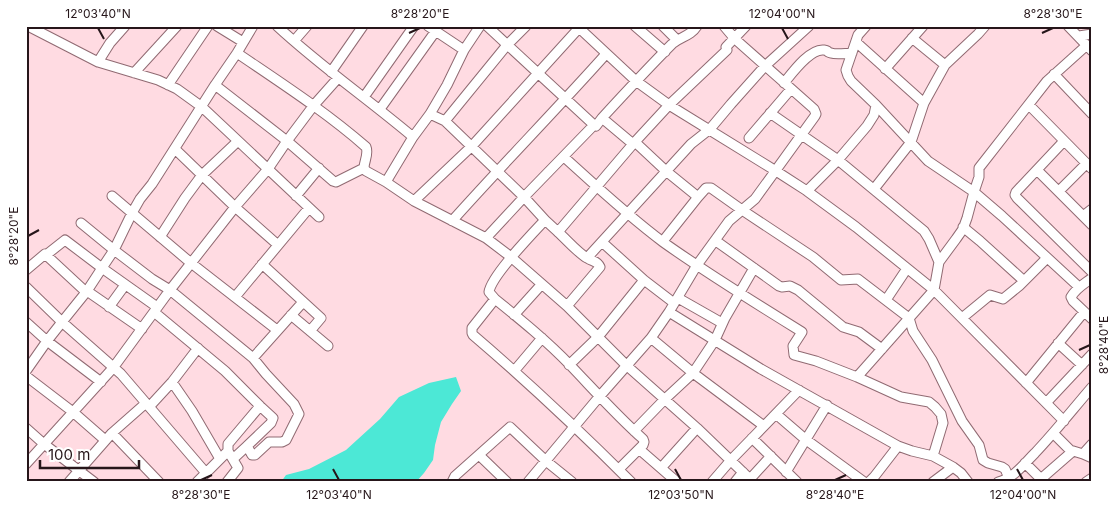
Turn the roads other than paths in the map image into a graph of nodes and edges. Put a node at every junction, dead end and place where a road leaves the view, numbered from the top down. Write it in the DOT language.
graph roads {
  1 [pos="28,26"];
  2 [pos="125,26"];
  3 [pos="177,26"];
  4 [pos="208,26"];
  5 [pos="217,26"];
  6 [pos="253,26"];
  7 [pos="277,26"];
  8 [pos="307,26"];
  9 [pos="363,26"];
  10 [pos="414,26"];
  11 [pos="480,26"];
  12 [pos="487,26"];
  13 [pos="526,26"];
  14 [pos="635,26"];
  15 [pos="663,26"];
  16 [pos="697,26"];
  17 [pos="724,26"];
  18 [pos="746,26"];
  19 [pos="809,26"];
  20 [pos="866,26"];
  21 [pos="985,26"];
  22 [pos="578,27"];
  23 [pos="1069,27"];
  24 [pos="432,29"];
  25 [pos="916,30"];
  26 [pos="1092,34"];
  27 [pos="1079,36"];
  28 [pos="735,38"];
  29 [pos="677,40"];
  30 [pos="294,41"];
  31 [pos="243,42"];
  32 [pos="856,42"];
  33 [pos="507,45"];
  34 [pos="1089,48"];
  35 [pos="464,50"];
  36 [pos="664,52"];
  37 [pos="237,53"];
  38 [pos="852,53"];
  39 [pos="606,54"];
  40 [pos="98,62"];
  41 [pos="945,65"];
  42 [pos="765,66"];
  43 [pos="885,68"];
  44 [pos="134,73"];
  45 [pos="538,73"];
  46 [pos="1054,74"];
  47 [pos="334,75"];
  48 [pos="636,81"];
  49 [pos="168,85"];
  50 [pos="215,85"];
  51 [pos="787,86"];
  52 [pos="364,97"];
  53 [pos="566,99"];
  54 [pos="924,103"];
  55 [pos="314,105"];
  56 [pos="669,105"];
  57 [pos="876,105"];
  58 [pos="1029,105"];
  59 [pos="202,107"];
  60 [pos="380,109"];
  61 [pos="770,113"];
  62 [pos="430,114"];
  63 [pos="1092,114"];
  64 [pos="602,118"];
  65 [pos="445,121"];
  66 [pos="594,125"];
  67 [pos="710,129"];
  68 [pos="802,135"];
  69 [pos="413,137"];
  70 [pos="749,138"];
  71 [pos="238,141"];
  72 [pos="287,141"];
  73 [pos="1064,141"];
  74 [pos="911,142"];
  75 [pos="634,143"];
  76 [pos="472,146"];
  77 [pos="174,149"];
  78 [pos="564,157"];
  79 [pos="838,160"];
  80 [pos="1089,167"];
  81 [pos="319,168"];
  82 [pos="364,168"];
  83 [pos="268,170"];
  84 [pos="1037,170"];
  85 [pos="496,171"];
  86 [pos="666,171"];
  87 [pos="776,171"];
  88 [pos="202,175"];
  89 [pos="386,182"];
  90 [pos="596,187"];
  91 [pos="874,189"];
  92 [pos="807,191"];
  93 [pos="1059,191"];
  94 [pos="974,192"];
  95 [pos="112,196"];
  96 [pos="296,196"];
  97 [pos="698,196"];
  98 [pos="524,197"];
  99 [pos="414,200"];
  100 [pos="236,207"];
  101 [pos="309,208"];
  102 [pos="1092,209"];
  103 [pos="742,210"];
  104 [pos="627,213"];
  105 [pos="132,214"];
  106 [pos="1083,216"];
  107 [pos="319,217"];
  108 [pos="544,220"];
  109 [pos="452,221"];
  110 [pos="82,223"];
  111 [pos="1092,226"];
  112 [pos="963,227"];
  113 [pos="558,232"];
  114 [pos="160,237"];
  115 [pos="486,238"];
  116 [pos="716,241"];
  117 [pos="602,242"];
  118 [pos="663,242"];
  119 [pos="278,245"];
  120 [pos="114,250"];
  121 [pos="45,254"];
  122 [pos="511,257"];
  123 [pos="587,258"];
  124 [pos="1047,258"];
  125 [pos="939,262"];
  126 [pos="191,263"];
  127 [pos="262,264"];
  128 [pos="697,265"];
  129 [pos="102,268"];
  130 [pos="754,268"];
  131 [pos="26,270"];
  132 [pos="1092,272"];
  133 [pos="904,273"];
  134 [pos="1092,278"];
  135 [pos="644,280"];
  136 [pos="1023,280"];
  137 [pos="125,285"];
  138 [pos="542,285"];
  139 [pos="26,287"];
  140 [pos="1079,287"];
  141 [pos="170,290"];
  142 [pos="934,290"];
  143 [pos="86,291"];
  144 [pos="739,292"];
  145 [pos="235,297"];
  146 [pos="495,299"];
  147 [pos="676,300"];
  148 [pos="886,300"];
  149 [pos="303,302"];
  150 [pos="567,306"];
  151 [pos="110,307"];
  152 [pos="156,309"];
  153 [pos="668,312"];
  154 [pos="1084,312"];
  155 [pos="514,314"];
  156 [pos="291,315"];
  157 [pos="909,318"];
  158 [pos="962,318"];
  159 [pos="1092,319"];
  160 [pos="26,322"];
  161 [pos="62,322"];
  162 [pos="722,323"];
  163 [pos="142,329"];
  164 [pos="277,330"];
  165 [pos="310,331"];
  166 [pos="598,337"];
  167 [pos="542,338"];
  168 [pos="651,338"];
  169 [pos="715,340"];
  170 [pos="47,341"];
  171 [pos="1058,343"];
  172 [pos="328,346"];
  173 [pos="198,348"];
  174 [pos="882,349"];
  175 [pos="1092,354"];
  176 [pos="253,358"];
  177 [pos="570,365"];
  178 [pos="626,365"];
  179 [pos="1082,365"];
  180 [pos="113,368"];
  181 [pos="515,370"];
  182 [pos="26,372"];
  183 [pos="693,373"];
  184 [pos="26,376"];
  185 [pos="857,377"];
  186 [pos="101,382"];
  187 [pos="172,382"];
  188 [pos="1026,383"];
  189 [pos="1092,387"];
  190 [pos="799,390"];
  191 [pos="599,397"];
  192 [pos="665,399"];
  193 [pos="1046,403"];
  194 [pos="148,405"];
  195 [pos="827,405"];
  196 [pos="260,406"];
  197 [pos="73,412"];
  198 [pos="776,414"];
  199 [pos="1064,421"];
  200 [pos="575,426"];
  201 [pos="764,426"];
  202 [pos="26,428"];
  203 [pos="697,428"];
  204 [pos="634,431"];
  205 [pos="1053,433"];
  206 [pos="109,436"];
  207 [pos="752,438"];
  208 [pos="805,439"];
  209 [pos="44,444"];
  210 [pos="1092,444"];
  211 [pos="247,446"];
  212 [pos="898,446"];
  213 [pos="638,449"];
  214 [pos="228,451"];
  215 [pos="1073,451"];
  216 [pos="480,455"];
  217 [pos="771,456"];
  218 [pos="933,456"];
  219 [pos="1087,456"];
  220 [pos="220,459"];
  221 [pos="233,459"];
  222 [pos="731,460"];
  223 [pos="546,461"];
  224 [pos="1025,463"];
  225 [pos="26,464"];
  226 [pos="953,467"];
  227 [pos="661,468"];
  228 [pos="80,471"];
  229 [pos="743,472"];
  230 [pos="786,472"];
  231 [pos="206,473"];
  232 [pos="620,475"];
  233 [pos="1092,478"];
  234 [pos="752,480"];
  235 [pos="1010,480"];
  236 [pos="1043,480"];
  237 [pos="69,482"];
  238 [pos="94,482"];
  239 [pos="159,482"];
  240 [pos="197,482"];
  241 [pos="227,482"];
  242 [pos="452,482"];
  243 [pos="507,482"];
  244 [pos="528,482"];
  245 [pos="572,482"];
  246 [pos="632,482"];
  247 [pos="677,482"];
  248 [pos="712,482"];
  249 [pos="735,482"];
  250 [pos="797,482"];
  251 [pos="864,482"];
  252 [pos="869,482"];
  253 [pos="933,482"];
  254 [pos="968,482"];
  255 [pos="998,482"];
  256 [pos="1086,482"];
  1 -- 40 [label="street"];
  2 -- 40 [label="street"];
  3 -- 44 [label="street"];
  4 -- 49 [label="street"];
  5 -- 31 [label="street"];
  6 -- 31 [label="street"];
  7 -- 30 [label="street"];
  8 -- 30 [label="street"];
  9 -- 47 [label="street"];
  10 -- 52 [label="street"];
  11 -- 35 [label="street"];
  12 -- 33 [label="street"];
  13 -- 33 [label="street"];
  14 -- 36 [label="street"];
  15 -- 29 [label="street"];
  16 -- 29 [label="street"];
  17 -- 28 [label="street"];
  18 -- 28 [label="street"];
  19 -- 42 [label="street"];
  20 -- 32 [label="street"];
  21 -- 41 [label="street"];
  22 -- 39 [label="street"];
  22 -- 45 [label="street"];
  23 -- 27 [label="street"];
  24 -- 35 [label="street"];
  24 -- 60 [label="street"];
  25 -- 41 [label="street"];
  25 -- 43 [label="street"];
  26 -- 27 [label="street"];
  27 -- 34 [label="street"];
  28 -- 42 [label="street"];
  28 -- 56 [label="street"];
  29 -- 36 [label="street"];
  30 -- 47 [label="street"];
  31 -- 37 [label="street"];
  32 -- 38 [label="street"];
  32 -- 43 [label="street"];
  33 -- 45 [label="street"];
  33 -- 65 [label="street"];
  34 -- 46 [label="street"];
  35 -- 62 [label="street"];
  36 -- 48 [label="street"];
  37 -- 50 [label="street"];
  37 -- 55 [label="street"];
  38 -- 51 [label="street"];
  38 -- 57 [label="street"];
  39 -- 48 [label="street"];
  39 -- 53 [label="street"];
  40 -- 44 [label="street"];
  41 -- 54 [label="street"];
  42 -- 51 [label="street"];
  42 -- 67 [label="street"];
  43 -- 54 [label="street"];
  44 -- 49 [label="street"];
  45 -- 53 [label="street"];
  45 -- 76 [label="street"];
  46 -- 58 [label="street"];
  46 -- 63 [label="street"];
  47 -- 52 [label="street"];
  47 -- 55 [label="street"];
  48 -- 56 [label="street"];
  48 -- 64 [label="street"];
  49 -- 59 [label="street"];
  50 -- 59 [label="street"];
  50 -- 72 [label="street"];
  51 -- 61 [label="street"];
  51 -- 68 [label="street"];
  52 -- 60 [label="street"];
  53 -- 66 [label="street"];
  53 -- 85 [label="street"];
  54 -- 74 [label="street"];
  55 -- 72 [label="street"];
  55 -- 82 [label="street"];
  56 -- 67 [label="street"];
  56 -- 75 [label="street"];
  57 -- 74 [label="street"];
  57 -- 79 [label="street"];
  58 -- 73 [label="street"];
  58 -- 94 [label="street"];
  59 -- 71 [label="street"];
  59 -- 77 [label="street"];
  60 -- 69 [label="street"];
  61 -- 68 [label="street"];
  61 -- 70 [label="street"];
  62 -- 65 [label="street"];
  62 -- 69 [label="street"];
  64 -- 66 [label="street"];
  64 -- 75 [label="street"];
  65 -- 76 [label="street"];
  66 -- 78 [label="street"];
  67 -- 86 [label="street"];
  67 -- 87 [label="street"];
  68 -- 79 [label="street"];
  68 -- 87 [label="street"];
  69 -- 89 [label="street"];
  71 -- 83 [label="street"];
  71 -- 88 [label="street"];
  72 -- 81 [label="street"];
  72 -- 83 [label="street"];
  73 -- 80 [label="street"];
  73 -- 84 [label="street"];
  74 -- 91 [label="street"];
  74 -- 94 [label="street"];
  75 -- 86 [label="street"];
  75 -- 90 [label="street"];
  76 -- 85 [label="street"];
  76 -- 99 [label="street"];
  77 -- 88 [label="street"];
  77 -- 105 [label="street"];
  78 -- 90 [label="street"];
  78 -- 98 [label="street"];
  79 -- 91 [label="street"];
  79 -- 92 [label="street"];
  80 -- 93 [label="street"];
  81 -- 82 [label="street"];
  81 -- 96 [label="street"];
  82 -- 89 [label="street"];
  83 -- 96 [label="street"];
  83 -- 100 [label="street"];
  84 -- 93 [label="street"];
  84 -- 132 [label="street"];
  85 -- 98 [label="street"];
  85 -- 109 [label="street"];
  86 -- 97 [label="street"];
  86 -- 104 [label="street"];
  87 -- 92 [label="street"];
  87 -- 103 [label="street"];
  88 -- 100 [label="street"];
  88 -- 114 [label="street"];
  89 -- 99 [label="street"];
  90 -- 104 [label="street"];
  90 -- 113 [label="street"];
  91 -- 125 [label="street"];
  92 -- 142 [label="street"];
  93 -- 106 [label="street"];
  94 -- 112 [label="street"];
  94 -- 124 [label="street"];
  95 -- 105 [label="street"];
  96 -- 101 [label="street"];
  97 -- 103 [label="street"];
  97 -- 118 [label="street"];
  98 -- 108 [label="street"];
  98 -- 115 [label="street"];
  99 -- 109 [label="street"];
  100 -- 119 [label="street"];
  100 -- 126 [label="street"];
  101 -- 107 [label="street"];
  101 -- 119 [label="street"];
  102 -- 106 [label="street"];
  103 -- 116 [label="street"];
  103 -- 148 [label="street"];
  104 -- 117 [label="street"];
  104 -- 118 [label="street"];
  105 -- 114 [label="street"];
  105 -- 120 [label="street"];
  106 -- 111 [label="street"];
  108 -- 113 [label="street"];
  108 -- 122 [label="street"];
  109 -- 115 [label="street"];
  110 -- 120 [label="street"];
  112 -- 125 [label="street"];
  112 -- 136 [label="street"];
  113 -- 123 [label="street"];
  114 -- 126 [label="street"];
  115 -- 122 [label="street"];
  116 -- 128 [label="street"];
  116 -- 130 [label="street"];
  117 -- 123 [label="street"];
  117 -- 135 [label="street"];
  118 -- 128 [label="street"];
  119 -- 127 [label="street"];
  120 -- 129 [label="street"];
  120 -- 141 [label="street"];
  121 -- 129 [label="street"];
  121 -- 131 [label="street"];
  121 -- 143 [label="street"];
  122 -- 138 [label="street"];
  122 -- 146 [label="street"];
  123 -- 150 [label="street"];
  124 -- 136 [label="street"];
  124 -- 140 [label="street"];
  125 -- 142 [label="street"];
  126 -- 141 [label="street"];
  126 -- 145 [label="street"];
  127 -- 145 [label="street"];
  127 -- 149 [label="street"];
  128 -- 144 [label="street"];
  128 -- 147 [label="street"];
  129 -- 137 [label="street"];
  129 -- 143 [label="street"];
  130 -- 144 [label="street"];
  130 -- 174 [label="street"];
  133 -- 148 [label="street"];
  134 -- 140 [label="street"];
  135 -- 147 [label="street"];
  135 -- 166 [label="street"];
  136 -- 158 [label="street"];
  137 -- 151 [label="street"];
  137 -- 152 [label="street"];
  138 -- 150 [label="street"];
  138 -- 155 [label="street"];
  139 -- 161 [label="street"];
  140 -- 154 [label="street"];
  141 -- 152 [label="street"];
  141 -- 176 [label="street"];
  142 -- 157 [label="street"];
  142 -- 158 [label="street"];
  143 -- 151 [label="street"];
  143 -- 161 [label="street"];
  144 -- 162 [label="street"];
  144 -- 185 [label="street"];
  145 -- 164 [label="street"];
  146 -- 155 [label="street"];
  146 -- 181 [label="street"];
  147 -- 153 [label="street"];
  147 -- 162 [label="street"];
  148 -- 157 [label="street"];
  149 -- 156 [label="street"];
  149 -- 165 [label="street"];
  150 -- 166 [label="street"];
  151 -- 163 [label="street"];
  152 -- 163 [label="street"];
  152 -- 173 [label="street"];
  153 -- 168 [label="street"];
  153 -- 169 [label="street"];
  154 -- 159 [label="street"];
  154 -- 171 [label="street"];
  155 -- 167 [label="street"];
  156 -- 164 [label="street"];
  156 -- 165 [label="street"];
  157 -- 174 [label="street"];
  157 -- 235 [label="street"];
  158 -- 188 [label="street"];
  160 -- 170 [label="street"];
  161 -- 170 [label="street"];
  161 -- 180 [label="street"];
  162 -- 169 [label="street"];
  163 -- 180 [label="street"];
  164 -- 176 [label="street"];
  165 -- 172 [label="street"];
  166 -- 177 [label="street"];
  166 -- 178 [label="street"];
  167 -- 177 [label="street"];
  167 -- 181 [label="street"];
  168 -- 178 [label="street"];
  168 -- 183 [label="street"];
  169 -- 183 [label="street"];
  169 -- 190 [label="street"];
  170 -- 182 [label="street"];
  170 -- 186 [label="street"];
  171 -- 179 [label="street"];
  171 -- 188 [label="street"];
  173 -- 187 [label="street"];
  173 -- 196 [label="street"];
  174 -- 185 [label="street"];
  175 -- 179 [label="street"];
  176 -- 211 [label="street"];
  177 -- 191 [label="street"];
  178 -- 191 [label="street"];
  178 -- 192 [label="street"];
  179 -- 193 [label="street"];
  180 -- 186 [label="street"];
  180 -- 194 [label="street"];
  181 -- 200 [label="street"];
  183 -- 192 [label="street"];
  183 -- 201 [label="street"];
  184 -- 197 [label="street"];
  185 -- 218 [label="street"];
  186 -- 197 [label="street"];
  187 -- 194 [label="street"];
  187 -- 220 [label="street"];
  188 -- 193 [label="street"];
  189 -- 199 [label="street"];
  190 -- 195 [label="street"];
  190 -- 198 [label="street"];
  191 -- 200 [label="street"];
  191 -- 204 [label="street"];
  192 -- 203 [label="street"];
  192 -- 204 [label="street"];
  193 -- 199 [label="street"];
  194 -- 206 [label="street"];
  194 -- 231 [label="street"];
  195 -- 208 [label="street"];
  195 -- 212 [label="street"];
  196 -- 211 [label="street"];
  196 -- 214 [label="street"];
  197 -- 206 [label="street"];
  197 -- 209 [label="street"];
  198 -- 201 [label="street"];
  198 -- 208 [label="street"];
  199 -- 205 [label="street"];
  200 -- 223 [label="street"];
  200 -- 232 [label="street"];
  201 -- 207 [label="street"];
  202 -- 209 [label="street"];
  203 -- 222 [label="street"];
  203 -- 227 [label="street"];
  204 -- 213 [label="street"];
  205 -- 215 [label="street"];
  205 -- 224 [label="street"];
  206 -- 228 [label="street"];
  206 -- 239 [label="street"];
  207 -- 217 [label="street"];
  207 -- 222 [label="street"];
  208 -- 230 [label="street"];
  208 -- 251 [label="street"];
  209 -- 225 [label="street"];
  209 -- 228 [label="street"];
  210 -- 219 [label="street"];
  211 -- 221 [label="street"];
  212 -- 218 [label="street"];
  212 -- 252 [label="street"];
  213 -- 227 [label="street"];
  213 -- 232 [label="street"];
  214 -- 220 [label="street"];
  214 -- 221 [label="street"];
  215 -- 219 [label="street"];
  215 -- 236 [label="street"];
  216 -- 223 [label="street"];
  216 -- 242 [label="street"];
  216 -- 243 [label="street"];
  217 -- 230 [label="street"];
  217 -- 234 [label="street"];
  218 -- 226 [label="street"];
  220 -- 231 [label="street"];
  221 -- 241 [label="street"];
  222 -- 229 [label="street"];
  222 -- 248 [label="street"];
  223 -- 244 [label="street"];
  223 -- 245 [label="street"];
  224 -- 235 [label="street"];
  224 -- 236 [label="street"];
  226 -- 253 [label="street"];
  226 -- 254 [label="street"];
  227 -- 247 [label="street"];
  228 -- 237 [label="street"];
  228 -- 238 [label="street"];
  229 -- 234 [label="street"];
  229 -- 249 [label="street"];
  230 -- 250 [label="street"];
  231 -- 240 [label="street"];
  232 -- 246 [label="street"];
  233 -- 256 [label="street"];
  235 -- 255 [label="street"];
}
